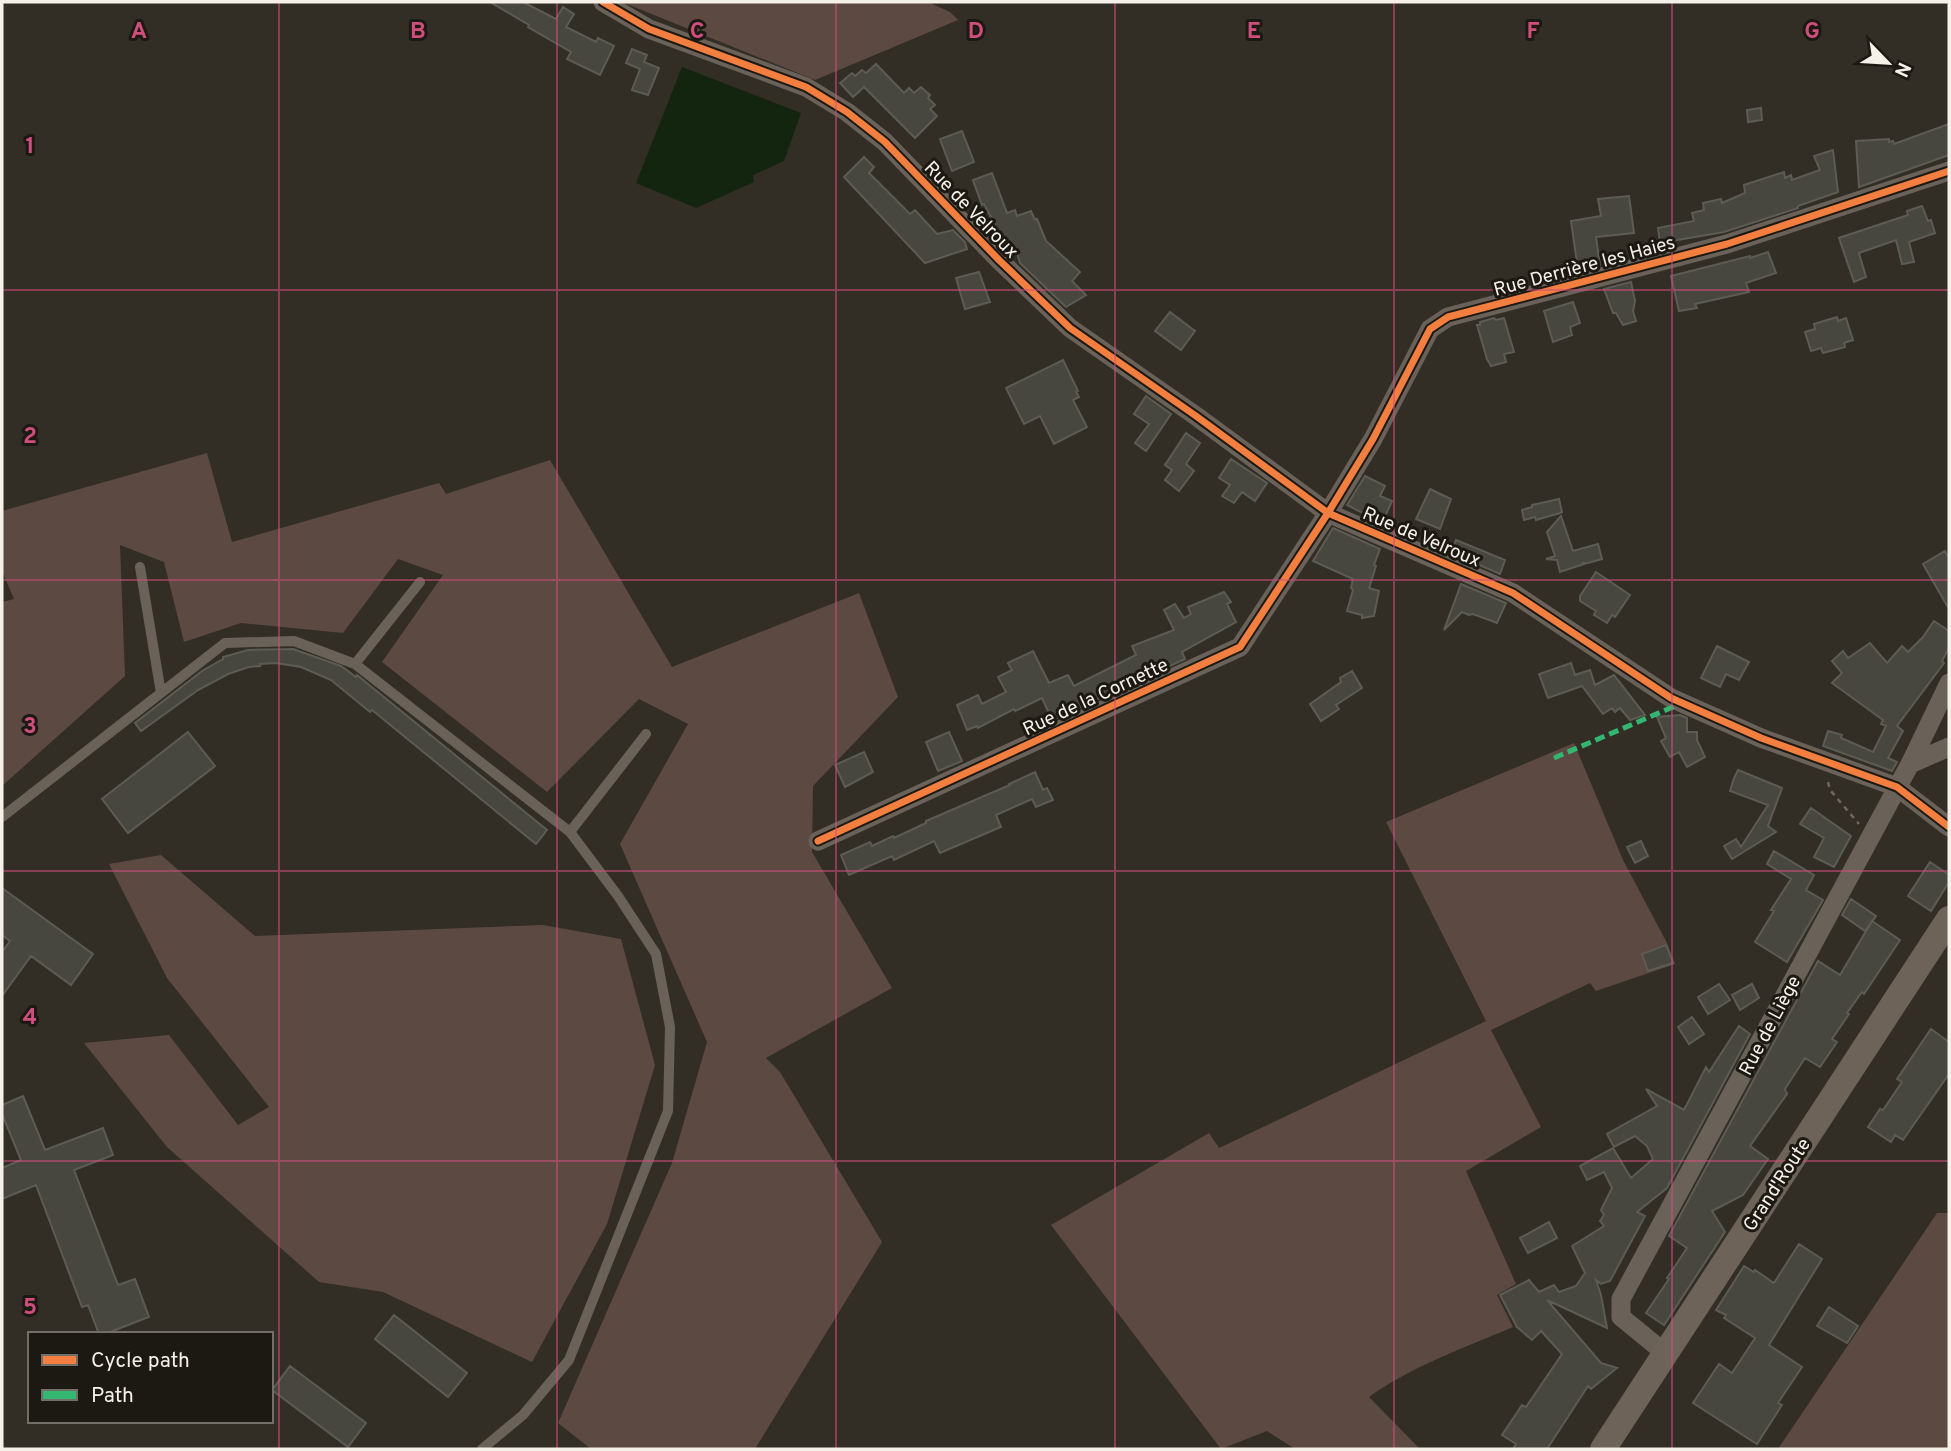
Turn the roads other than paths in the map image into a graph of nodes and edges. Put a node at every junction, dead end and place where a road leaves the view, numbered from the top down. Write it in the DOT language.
graph roads {
  1 [pos="603,2"];
  2 [pos="1949,172"];
  3 [pos="1328,513"];
  4 [pos="140,566"];
  5 [pos="420,582"];
  6 [pos="355,664"];
  7 [pos="1949,683"];
  8 [pos="161,693"];
  9 [pos="646,734"];
  10 [pos="1949,747"];
  11 [pos="1910,764"];
  12 [pos="1897,788"];
  13 [pos="2,817"];
  14 [pos="1949,827"];
  15 [pos="570,832"];
  16 [pos="818,841"];
  17 [pos="1949,919"];
  18 [pos="1665,1353"];
  19 [pos="482,1449"];
  20 [pos="1603,1449"];
  1 -- 3 [label="street, Rue de Velroux"];
  2 -- 3 [label="street, Rue Derrière les Haies"];
  3 -- 12 [label="street, Rue de Velroux"];
  3 -- 16 [label="street, Rue de la Cornette"];
  4 -- 8 [label="lane"];
  5 -- 6 [label="lane"];
  6 -- 8 [label="lane"];
  6 -- 15 [label="lane"];
  7 -- 11 [label="street, Rue de Liège"];
  8 -- 13 [label="lane"];
  9 -- 15 [label="lane"];
  10 -- 11 [label="street"];
  11 -- 12 [label="street, Rue de Liège"];
  12 -- 14 [label="street, Rue de Velroux"];
  12 -- 18 [label="street, Rue de Liège"];
  15 -- 19 [label="lane"];
  17 -- 18 [label="main road, Grand'Route"];
  18 -- 20 [label="main road, Grand'Route"];
}
